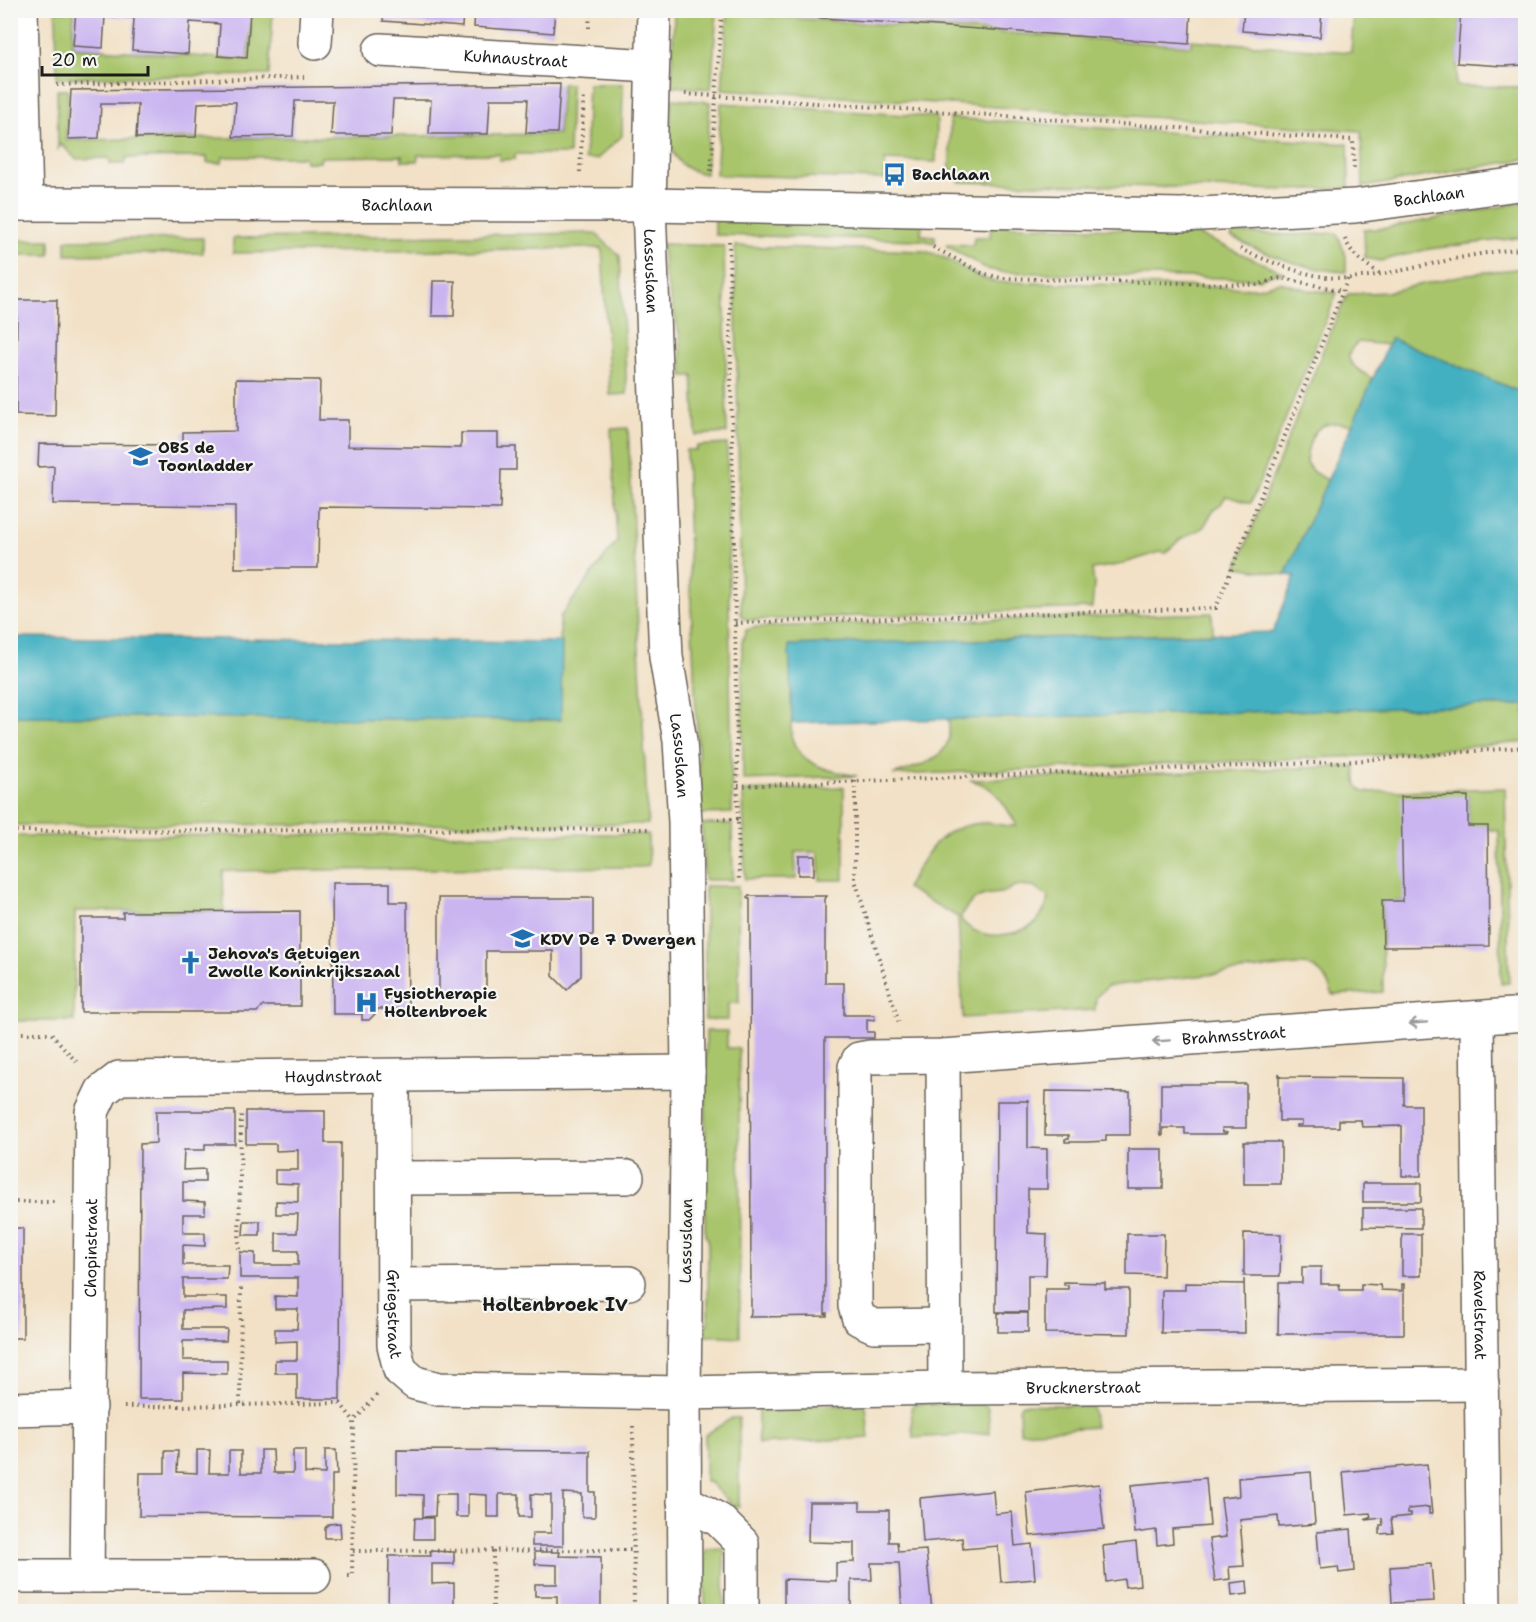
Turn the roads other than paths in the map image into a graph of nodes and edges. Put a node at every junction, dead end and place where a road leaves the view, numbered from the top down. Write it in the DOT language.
graph roads {
  1 [pos="21,10"];
  2 [pos="317,10"];
  3 [pos="654,10"];
  4 [pos="315,43"];
  5 [pos="380,50"];
  6 [pos="18,77"];
  7 [pos="652,79"];
  8 [pos="1526,183"];
  9 [pos="18,204"];
  10 [pos="649,205"];
  11 [pos="1526,1014"];
  12 [pos="1477,1018"];
  13 [pos="944,1056"];
  14 [pos="688,1072"];
  15 [pos="393,1076"];
  16 [pos="102,1091"];
  17 [pos="627,1177"];
  18 [pos="394,1178"];
  19 [pos="628,1283"];
  20 [pos="394,1285"];
  21 [pos="944,1325"];
  22 [pos="1482,1384"];
  23 [pos="945,1388"];
  24 [pos="684,1393"];
  25 [pos="90,1407"];
  26 [pos="10,1409"];
  27 [pos="684,1501"];
  28 [pos="10,1576"];
  29 [pos="87,1576"];
  30 [pos="315,1576"];
  31 [pos="685,1611"];
  32 [pos="742,1611"];
  33 [pos="1484,1611"];
  1 -- 6 [label="street"];
  2 -- 4 [label="street"];
  3 -- 7 [label="street, Lassuslaan"];
  5 -- 7 [label="street, Kuhnaustraat"];
  6 -- 9 [label="street"];
  7 -- 10 [label="street, Lassuslaan"];
  8 -- 10 [label="street, Bachlaan"];
  9 -- 10 [label="street, Bachlaan"];
  10 -- 14 [label="street, Lassuslaan"];
  11 -- 12 [label="street, Brahmsstraat"];
  12 -- 13 [label="street, Brahmsstraat, one-way"];
  12 -- 22 [label="street, Ravelstraat"];
  13 -- 21 [label="street"];
  13 -- 21 [label="street, Brahmsstraat"];
  14 -- 15 [label="street, Haydnstraat"];
  14 -- 24 [label="street, Lassuslaan"];
  15 -- 16 [label="street, Haydnstraat"];
  15 -- 18 [label="street, Griegstraat"];
  16 -- 25 [label="street, Chopinstraat"];
  17 -- 18 [label="street"];
  18 -- 20 [label="street, Griegstraat"];
  19 -- 20 [label="street"];
  20 -- 24 [label="street, Griegstraat"];
  21 -- 23 [label="street"];
  22 -- 23 [label="street, Brucknerstraat"];
  22 -- 33 [label="street, Ravelstraat"];
  23 -- 24 [label="street, Brucknerstraat"];
  24 -- 27 [label="street, Lassuslaan"];
  25 -- 26 [label="street"];
  25 -- 29 [label="street, Chopinstraat"];
  27 -- 31 [label="street, Lassuslaan"];
  27 -- 32 [label="street"];
  28 -- 29 [label="street"];
  29 -- 30 [label="street"];
}
